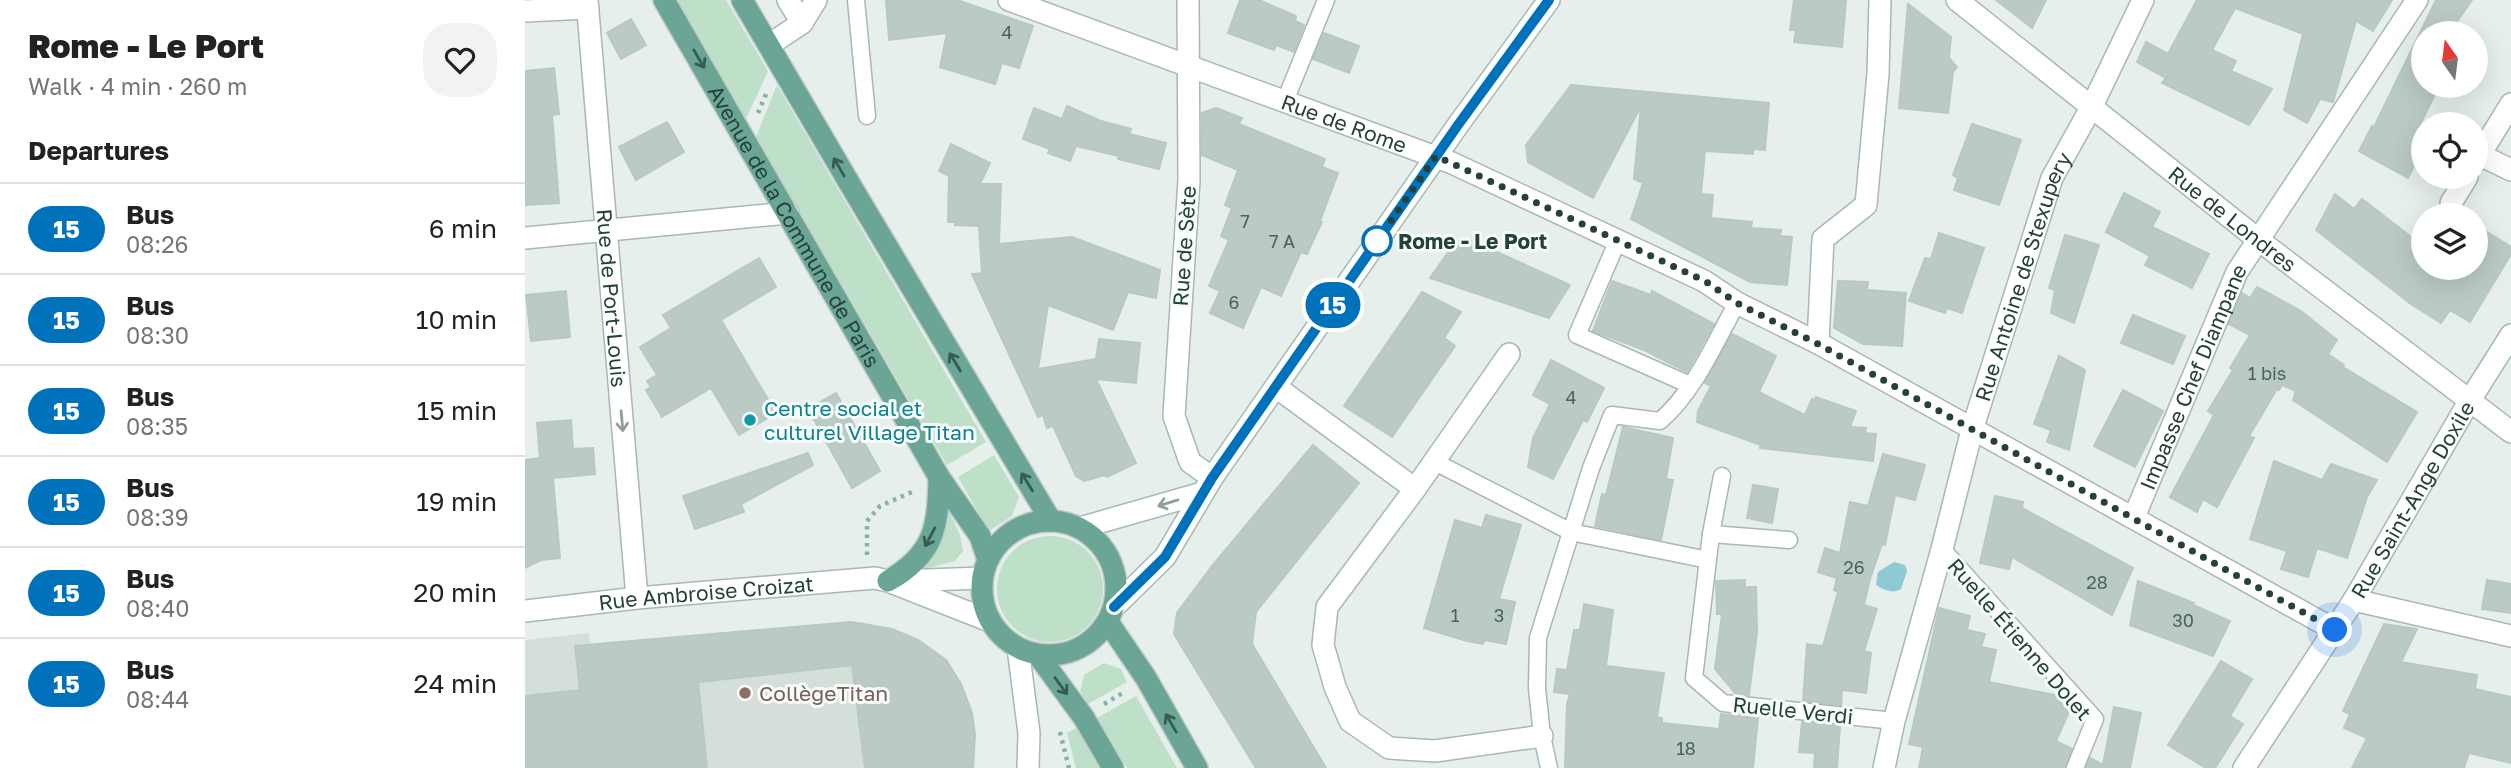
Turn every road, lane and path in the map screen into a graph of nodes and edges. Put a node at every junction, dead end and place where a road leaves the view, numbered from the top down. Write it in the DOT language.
graph roads {
  1 [pos="664,0"];
  2 [pos="743,0"];
  3 [pos="788,0"];
  4 [pos="816,0"];
  5 [pos="856,0"];
  6 [pos="1009,0"];
  7 [pos="1188,0"];
  8 [pos="1326,0"];
  9 [pos="1549,0"];
  10 [pos="1880,0"];
  11 [pos="1957,0"];
  12 [pos="2143,0"];
  13 [pos="2417,0"];
  14 [pos="587,4"];
  15 [pos="525,10"];
  16 [pos="802,23"];
  17 [pos="769,45"];
  18 [pos="1190,65"];
  19 [pos="768,89"];
  20 [pos="1285,100"];
  21 [pos="2511,104"];
  22 [pos="2092,106"];
  23 [pos="867,116"];
  24 [pos="755,120"];
  25 [pos="2488,142"];
  26 [pos="1436,156"];
  27 [pos="2488,162"];
  28 [pos="2511,170"];
  29 [pos="788,214"];
  30 [pos="606,231"];
  31 [pos="525,238"];
  32 [pos="1618,240"];
  33 [pos="2260,241"];
  34 [pos="1737,303"];
  35 [pos="2511,335"];
  36 [pos="1818,344"];
  37 [pos="1509,354"];
  38 [pos="1690,385"];
  39 [pos="1276,387"];
  40 [pos="2470,400"];
  41 [pos="1972,430"];
  42 [pos="2511,432"];
  43 [pos="1435,462"];
  44 [pos="1722,476"];
  45 [pos="939,477"];
  46 [pos="1207,485"];
  47 [pos="1415,488"];
  48 [pos="912,492"];
  49 [pos="2134,517"];
  50 [pos="1052,521"];
  51 [pos="1080,528"];
  52 [pos="1571,532"];
  53 [pos="1711,534"];
  54 [pos="1789,540"];
  55 [pos="1942,550"];
  56 [pos="867,555"];
  57 [pos="1708,560"];
  58 [pos="985,569"];
  59 [pos="888,581"];
  60 [pos="638,598"];
  61 [pos="2354,600"];
  62 [pos="525,611"];
  63 [pos="1111,614"];
  64 [pos="990,621"];
  65 [pos="2335,630"];
  66 [pos="2511,636"];
  67 [pos="1028,652"];
  68 [pos="1132,687"];
  69 [pos="1097,709"];
  70 [pos="1895,720"];
  71 [pos="1060,732"];
  72 [pos="1542,736"];
  73 [pos="1028,768"];
  74 [pos="1069,768"];
  75 [pos="1113,768"];
  76 [pos="1197,768"];
  77 [pos="1549,768"];
  78 [pos="1885,768"];
  79 [pos="2075,768"];
  80 [pos="2244,768"];
  1 -- 29 [label="main road, Avenue de la Commune de Paris, one-way"];
  2 -- 17 [label="main road"];
  3 -- 16 [label="street"];
  4 -- 16 [label="street"];
  5 -- 23 [label="lane"];
  6 -- 18 [label="street, Rue de Rome"];
  7 -- 18 [label="street, Rue de Sète"];
  8 -- 20 [label="lane"];
  9 -- 26 [label="street"];
  10 -- 36 [label="street"];
  11 -- 22 [label="street, Rue de Londres"];
  12 -- 22 [label="street, Rue Antoine de Stexupery"];
  13 -- 33 [label="street, Impasse Chef Diampane"];
  14 -- 15 [label="street"];
  14 -- 30 [label="street, Rue de Port-Louis"];
  16 -- 17 [label="street"];
  50 -- 17 [label="main road, one-way"];
  18 -- 20 [label="street, Rue de Rome"];
  18 -- 46 [label="street, Rue de Sète"];
  19 -- 24 [label="path"];
  20 -- 26 [label="street, Rue de Rome"];
  21 -- 25 [label="street"];
  22 -- 33 [label="street, Rue de Londres"];
  22 -- 41 [label="street, Rue Antoine de Stexupery"];
  26 -- 32 [label="street, Rue de Rome"];
  26 -- 39 [label="street"];
  27 -- 28 [label="street"];
  29 -- 30 [label="street"];
  29 -- 45 [label="main road, Avenue de la Commune de Paris"];
  30 -- 31 [label="street"];
  30 -- 60 [label="street, Rue de Port-Louis, one-way"];
  32 -- 34 [label="street, Rue de Rome"];
  32 -- 38 [label="lane"];
  33 -- 40 [label="street, Rue de Londres"];
  33 -- 49 [label="street, Impasse Chef Diampane"];
  34 -- 36 [label="street, Rue de Rome"];
  34 -- 38 [label="lane"];
  35 -- 40 [label="street, Rue Saint-Ange Doxile"];
  36 -- 41 [label="street, Rue de Rome"];
  37 -- 43 [label="street"];
  38 -- 52 [label="lane"];
  39 -- 46 [label="street"];
  39 -- 47 [label="street"];
  40 -- 42 [label="street, Rue de Londres"];
  40 -- 61 [label="street, Rue Saint-Ange Doxile"];
  41 -- 49 [label="street, Rue de Rome"];
  41 -- 55 [label="street, Rue Antoine de Stexupery"];
  43 -- 47 [label="street"];
  43 -- 52 [label="lane"];
  44 -- 53 [label="lane, Ruelle Verdi"];
  45 -- 58 [label="main road, Avenue de la Commune de Paris"];
  45 -- 59 [label="main road, one-way"];
  46 -- 51 [label="street, one-way"];
  46 -- 63 [label="street"];
  47 -- 72 [label="street"];
  48 -- 56 [label="path"];
  49 -- 65 [label="street, Rue de Rome"];
  50 -- 51 [label="main road"];
  50 -- 58 [label="main road"];
  51 -- 63 [label="main road"];
  52 -- 57 [label="lane"];
  52 -- 72 [label="lane"];
  53 -- 54 [label="lane"];
  53 -- 57 [label="lane, Ruelle Verdi"];
  55 -- 70 [label="street, Rue Antoine de Stexupery"];
  55 -- 79 [label="lane, Ruelle Étienne Dolet"];
  57 -- 70 [label="lane, Ruelle Verdi"];
  58 -- 59 [label="street, Rue Ambroise Croizat"];
  58 -- 64 [label="main road"];
  59 -- 60 [label="street, Rue Ambroise Croizat"];
  59 -- 64 [label="street, Rue Ambroise Croizat"];
  60 -- 62 [label="street, Rue Ambroise Croizat"];
  61 -- 65 [label="street, Rue Saint-Ange Doxile"];
  61 -- 66 [label="street"];
  63 -- 67 [label="main road"];
  76 -- 63 [label="main road, one-way"];
  64 -- 67 [label="main road"];
  65 -- 80 [label="street, Rue Saint-Ange Doxile"];
  67 -- 73 [label="street"];
  67 -- 75 [label="main road, one-way"];
  68 -- 69 [label="path"];
  70 -- 78 [label="street, Rue Antoine de Stexupery"];
  71 -- 74 [label="path"];
  72 -- 77 [label="lane"];
}
